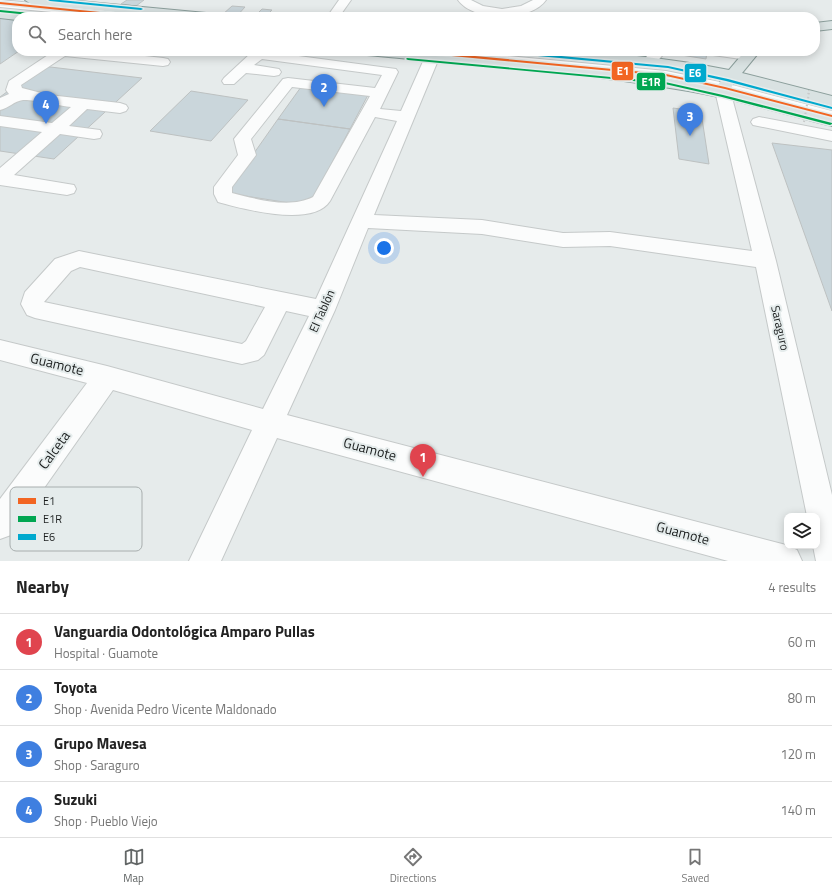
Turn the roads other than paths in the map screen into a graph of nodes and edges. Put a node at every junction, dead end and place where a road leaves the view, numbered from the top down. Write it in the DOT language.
graph roads {
  1 [pos="31,0"];
  2 [pos="345,0"];
  3 [pos="464,0"];
  4 [pos="540,0"];
  5 [pos="0,3"];
  6 [pos="0,8"];
  7 [pos="61,12"];
  8 [pos="74,12"];
  9 [pos="82,12"];
  10 [pos="337,12"];
  11 [pos="483,12"];
  12 [pos="516,12"];
  13 [pos="0,14"];
  14 [pos="12,16"];
  15 [pos="34,56"];
  16 [pos="55,56"];
  17 [pos="108,56"];
  18 [pos="256,56"];
  19 [pos="269,56"];
  20 [pos="421,56"];
  21 [pos="463,56"];
  22 [pos="531,56"];
  23 [pos="655,56"];
  24 [pos="748,56"];
  25 [pos="432,57"];
  26 [pos="305,61"];
  27 [pos="163,62"];
  28 [pos="243,68"];
  29 [pos="281,77"];
  30 [pos="229,81"];
  31 [pos="0,82"];
  32 [pos="727,85"];
  33 [pos="380,93"];
  34 [pos="24,95"];
  35 [pos="44,98"];
  36 [pos="832,101"];
  37 [pos="85,103"];
  38 [pos="0,104"];
  39 [pos="120,108"];
  40 [pos="832,109"];
  41 [pos="370,112"];
  42 [pos="832,116"];
  43 [pos="406,117"];
  44 [pos="832,121"];
  45 [pos="7,122"];
  46 [pos="759,122"];
  47 [pos="54,129"];
  48 [pos="0,132"];
  49 [pos="94,134"];
  50 [pos="832,136"];
  51 [pos="0,178"];
  52 [pos="68,189"];
  53 [pos="361,220"];
  54 [pos="765,261"];
  55 [pos="280,301"];
  56 [pos="323,310"];
  57 [pos="0,350"];
  58 [pos="107,377"];
  59 [pos="270,423"];
  60 [pos="27,487"];
  61 [pos="10,510"];
  62 [pos="0,524"];
  63 [pos="205,561"];
  64 [pos="786,561"];
  65 [pos="832,561"];
  1 -- 9 [label="main road"];
  2 -- 10 [label="street"];
  3 -- 11 [label="street"];
  4 -- 12 [label="street"];
  5 -- 8 [label="street"];
  6 -- 7 [label="street"];
  13 -- 14 [label="main road"];
  15 -- 31 [label="street"];
  16 -- 34 [label="street"];
  17 -- 27 [label="street"];
  18 -- 28 [label="street"];
  19 -- 26 [label="street"];
  20 -- 25 [label="main road"];
  21 -- 32 [label="street"];
  22 -- 32 [label="street"];
  23 -- 32 [label="main road"];
  24 -- 32 [label="main road"];
  25 -- 32 [label="main road"];
  25 -- 43 [label="street, El Tablón"];
  26 -- 29 [label="street"];
  26 -- 33 [label="street"];
  28 -- 29 [label="street"];
  28 -- 30 [label="street"];
  29 -- 33 [label="street"];
  29 -- 41 [label="street"];
  32 -- 36 [label="main road"];
  32 -- 40 [label="street"];
  32 -- 42 [label="street"];
  32 -- 44 [label="main road"];
  32 -- 54 [label="street, Saraguro"];
  33 -- 41 [label="street"];
  34 -- 35 [label="street"];
  34 -- 38 [label="street"];
  35 -- 37 [label="street"];
  35 -- 45 [label="street"];
  37 -- 39 [label="street"];
  37 -- 47 [label="street"];
  41 -- 43 [label="street"];
  43 -- 53 [label="street, El Tablón"];
  45 -- 47 [label="street"];
  45 -- 48 [label="street"];
  46 -- 50 [label="street"];
  47 -- 49 [label="street"];
  47 -- 51 [label="street"];
  51 -- 52 [label="street"];
  53 -- 54 [label="street"];
  53 -- 56 [label="street, El Tablón"];
  54 -- 65 [label="street, Saraguro"];
  55 -- 55 [label="street"];
  55 -- 56 [label="street"];
  56 -- 59 [label="street, El Tablón"];
  57 -- 58 [label="street, Guamote"];
  58 -- 59 [label="street, Guamote"];
  58 -- 60 [label="street, Calceta"];
  59 -- 63 [label="street, El Tablón"];
  59 -- 64 [label="street, Guamote"];
  61 -- 62 [label="street, Calceta"];
}
